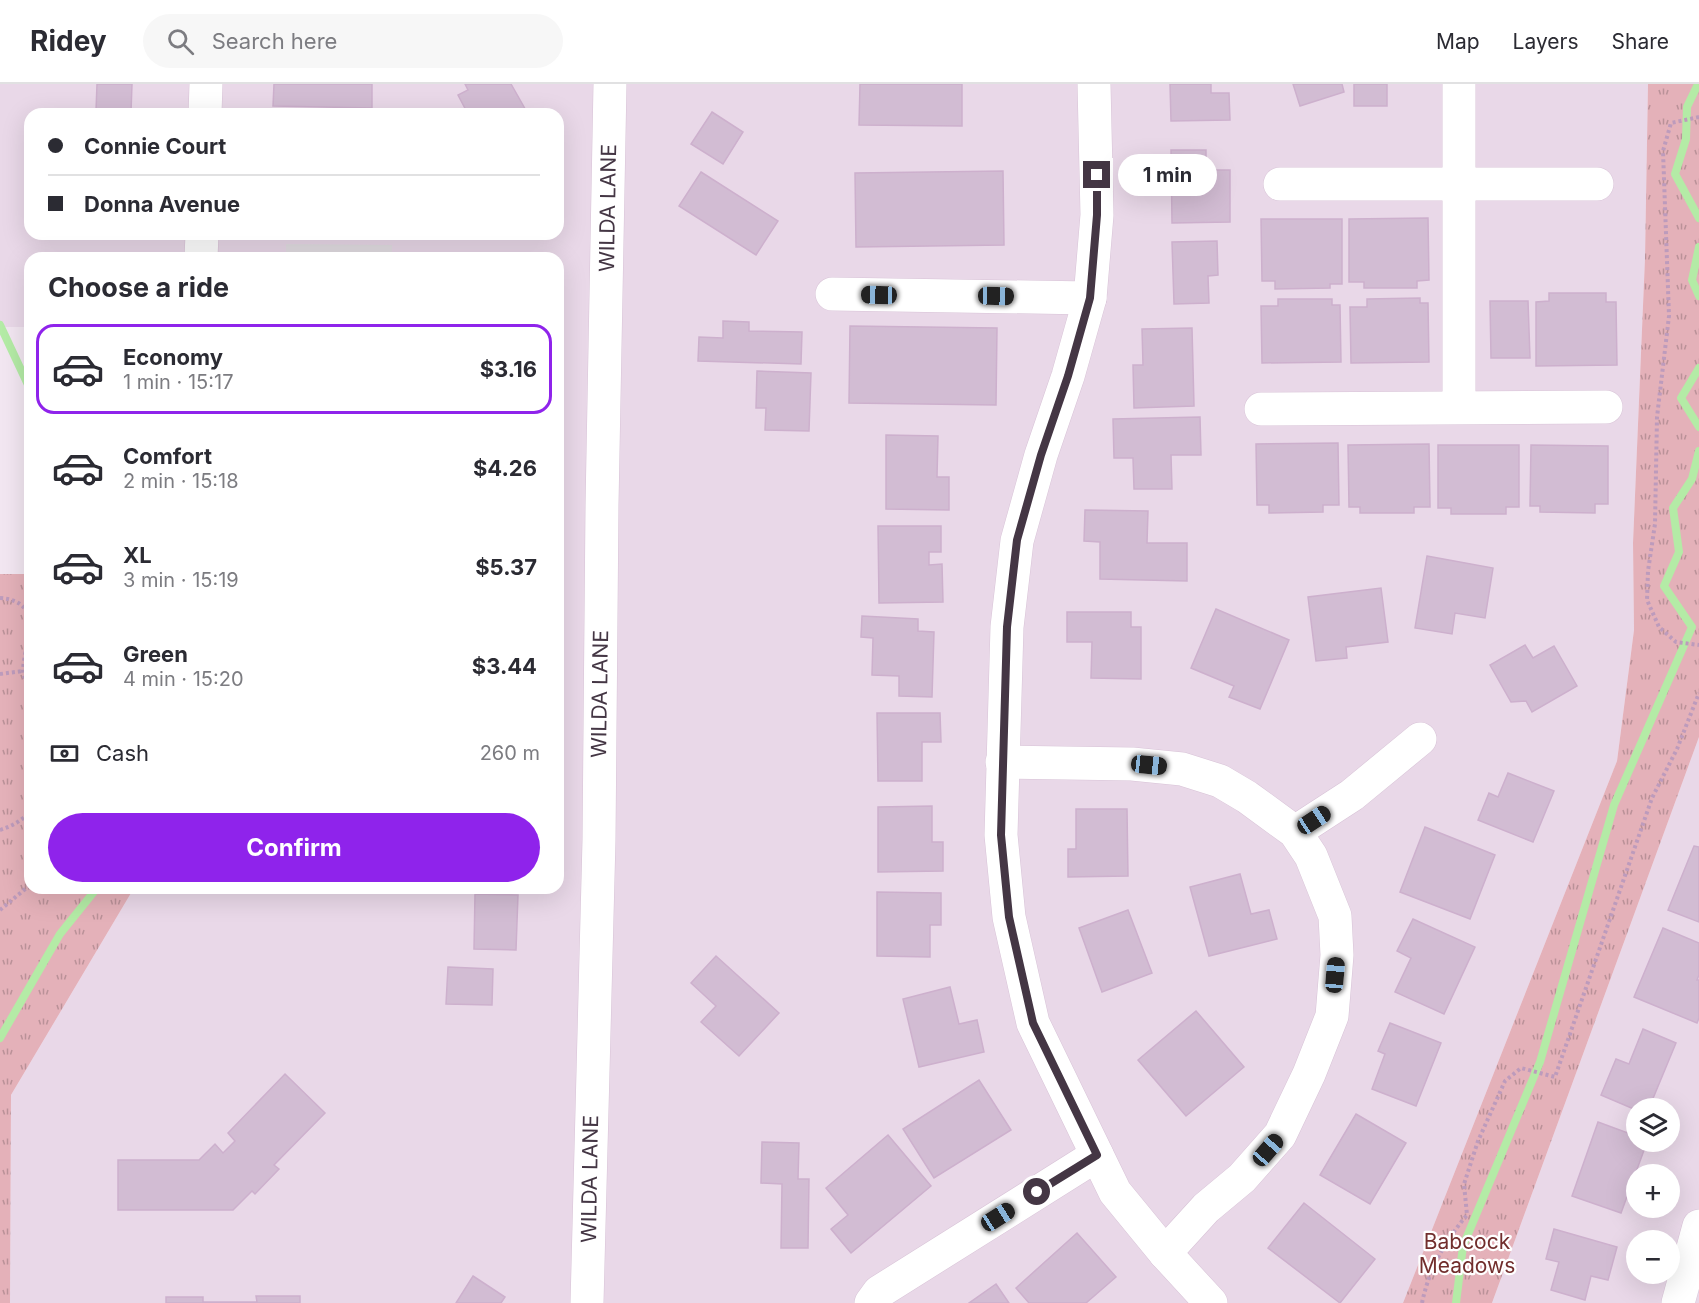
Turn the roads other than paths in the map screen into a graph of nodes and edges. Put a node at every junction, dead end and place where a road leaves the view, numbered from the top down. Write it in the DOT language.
graph roads {
  1 [pos="206,84"];
  2 [pos="610,84"];
  3 [pos="1094,84"];
  4 [pos="1460,84"];
  5 [pos="205,108"];
  6 [pos="1280,184"];
  7 [pos="1460,184"];
  8 [pos="1597,184"];
  9 [pos="832,294"];
  10 [pos="1090,298"];
  11 [pos="1460,407"];
  12 [pos="1606,407"];
  13 [pos="1261,409"];
  14 [pos="1420,739"];
  15 [pos="1002,762"];
  16 [pos="1295,832"];
  17 [pos="1097,1155"];
  18 [pos="1699,1226"];
  19 [pos="1165,1253"];
  20 [pos="587,1303"];
  21 [pos="871,1303"];
  22 [pos="1211,1303"];
  23 [pos="1678,1303"];
  1 -- 5 [label="street"];
  2 -- 20 [label="street, WILDA LANE"];
  3 -- 10 [label="street"];
  4 -- 7 [label="street"];
  6 -- 7 [label="street"];
  7 -- 8 [label="street"];
  7 -- 11 [label="street"];
  9 -- 10 [label="street"];
  10 -- 15 [label="street"];
  11 -- 12 [label="street"];
  11 -- 13 [label="street"];
  14 -- 16 [label="street"];
  15 -- 16 [label="street"];
  15 -- 17 [label="street"];
  16 -- 19 [label="street"];
  17 -- 19 [label="street"];
  17 -- 21 [label="street"];
  18 -- 23 [label="street"];
  19 -- 22 [label="street"];
}
